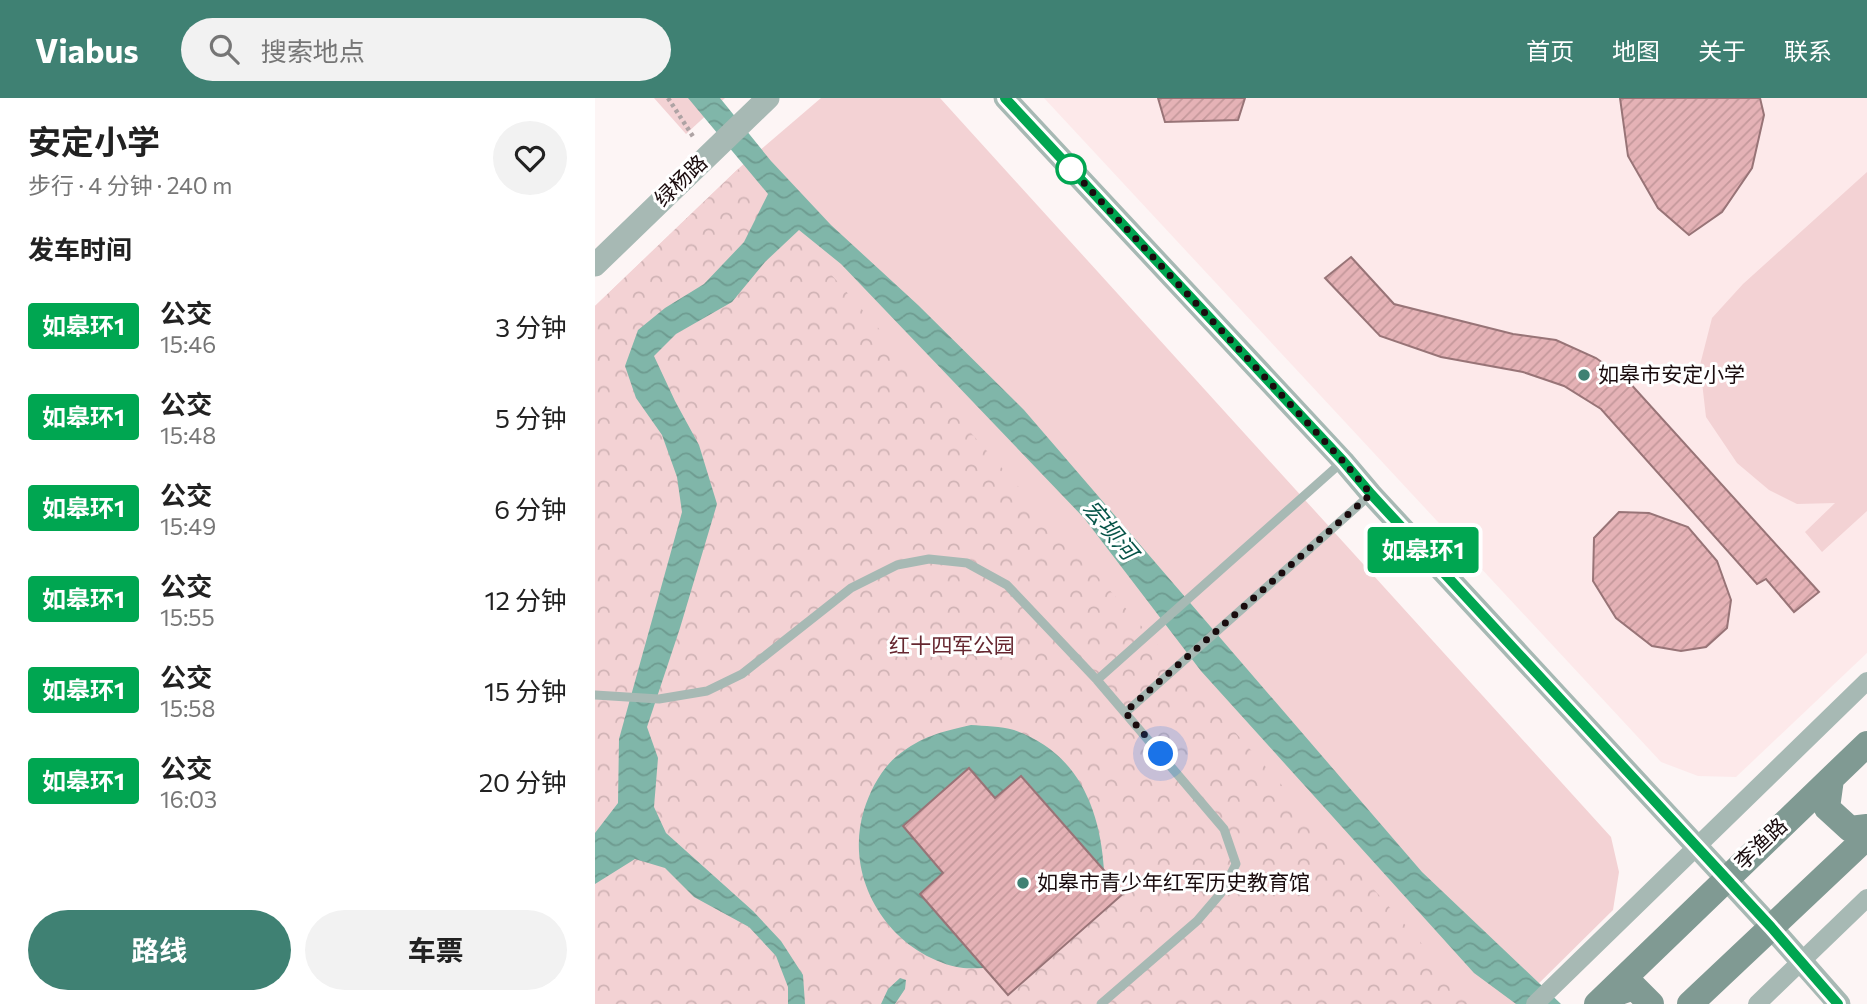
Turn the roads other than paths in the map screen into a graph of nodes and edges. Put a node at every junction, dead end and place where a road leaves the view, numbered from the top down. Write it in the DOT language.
graph roads {
  1 [pos="1005,98"];
  2 [pos="760,106"];
  3 [pos="595,265"];
  4 [pos="1343,461"];
  5 [pos="1371,494"];
  6 [pos="1097,680"];
  7 [pos="1867,681"];
  8 [pos="595,695"];
  9 [pos="1125,712"];
  10 [pos="1867,744"];
  11 [pos="1831,779"];
  12 [pos="1867,827"];
  13 [pos="1867,837"];
  14 [pos="1697,847"];
  15 [pos="1726,878"];
  16 [pos="1867,898"];
  17 [pos="1771,927"];
  18 [pos="1801,961"];
  19 [pos="1600,1001"];
  20 [pos="1101,1004"];
  21 [pos="1535,1004"];
  22 [pos="1651,1004"];
  23 [pos="1690,1004"];
  24 [pos="1757,1004"];
  25 [pos="1839,1004"];
  1 -- 4 [label="street"];
  2 -- 3 [label="street, 绿杨路"];
  4 -- 5 [label="street"];
  4 -- 6 [label="lane"];
  5 -- 9 [label="lane"];
  5 -- 14 [label="street"];
  6 -- 8 [label="lane"];
  6 -- 9 [label="lane"];
  7 -- 14 [label="street"];
  9 -- 20 [label="lane"];
  10 -- 11 [label="main road, 李渔路"];
  11 -- 12 [label="main road"];
  11 -- 15 [label="main road, 李渔路"];
  13 -- 17 [label="main road"];
  14 -- 15 [label="street"];
  14 -- 21 [label="street"];
  15 -- 17 [label="street"];
  15 -- 19 [label="main road, 李渔路"];
  16 -- 18 [label="street"];
  17 -- 18 [label="street"];
  17 -- 23 [label="main road"];
  18 -- 24 [label="street"];
  18 -- 25 [label="street"];
  19 -- 22 [label="main road"];
}
